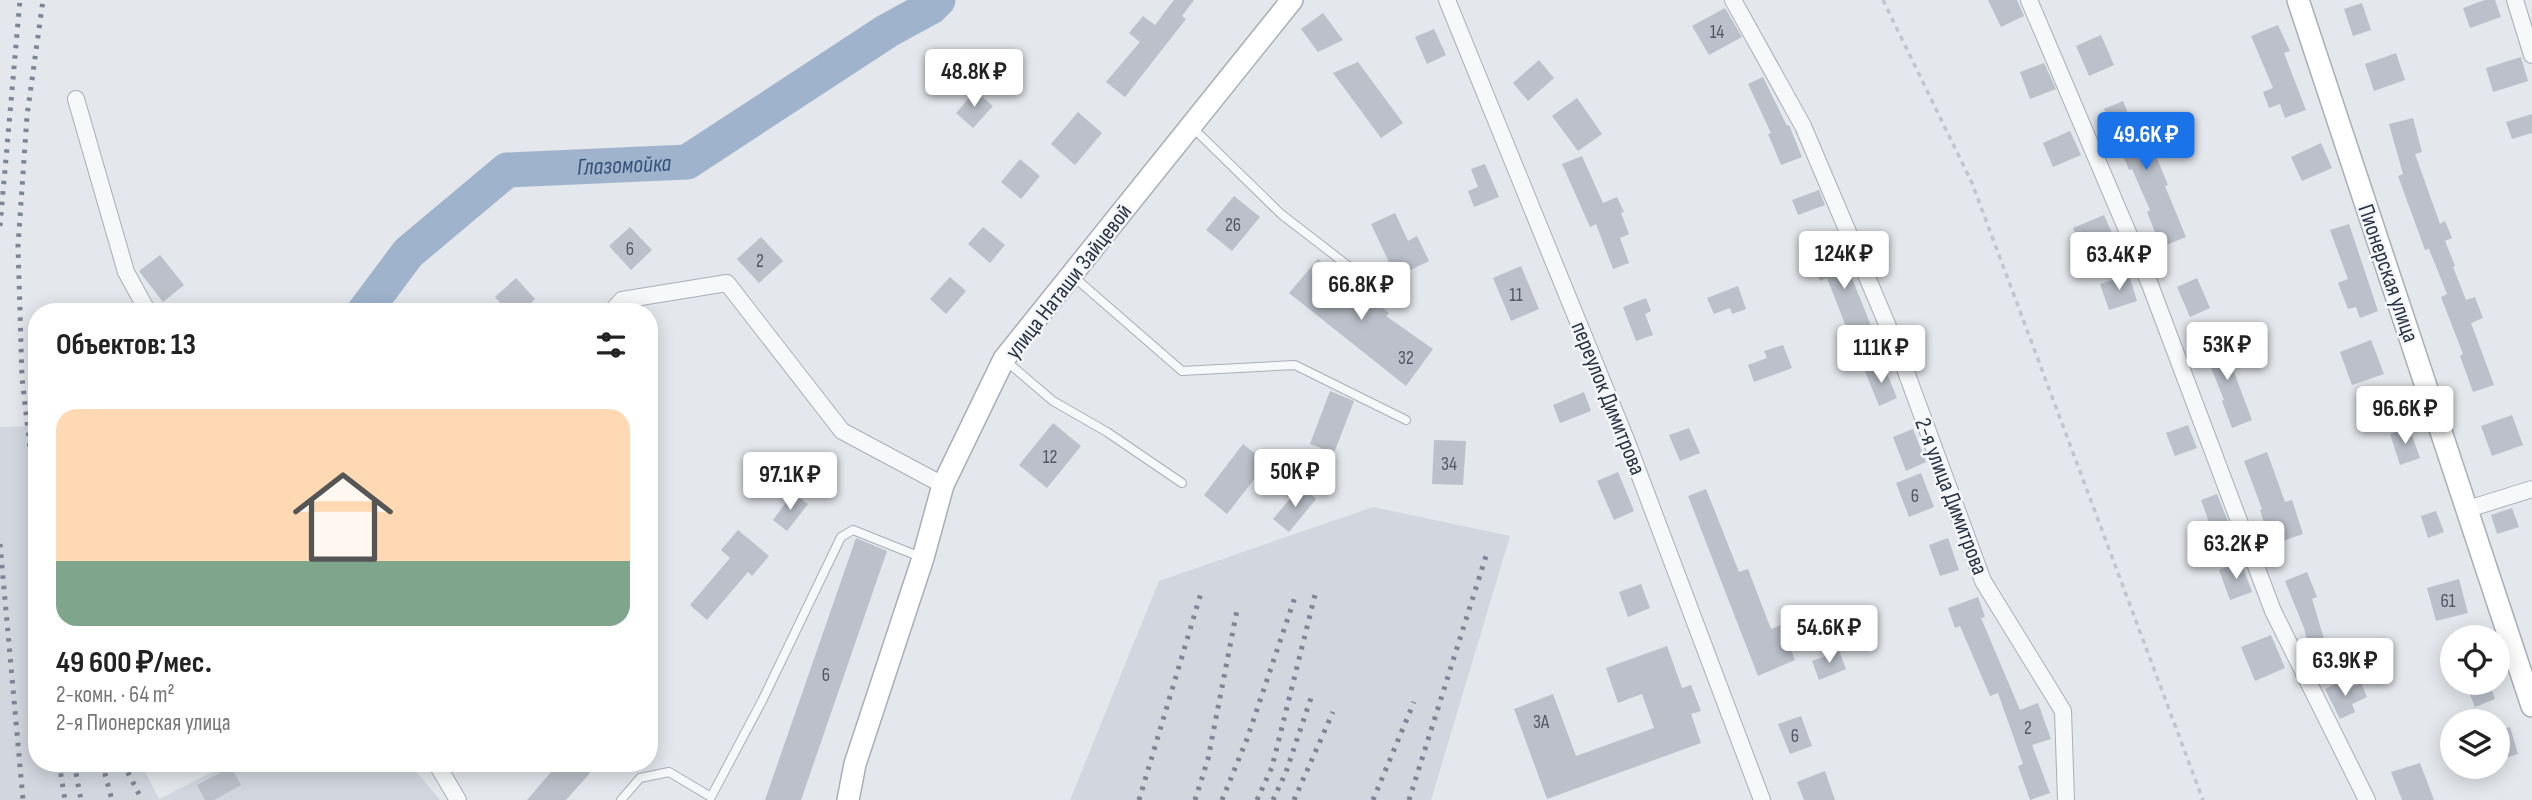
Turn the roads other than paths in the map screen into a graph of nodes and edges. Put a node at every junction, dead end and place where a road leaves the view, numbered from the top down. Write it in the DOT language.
graph roads {
  1 [pos="1292,0"];
  2 [pos="1447,0"];
  3 [pos="1733,0"];
  4 [pos="2029,0"];
  5 [pos="2298,0"];
  6 [pos="2515,0"];
  7 [pos="2532,55"];
  8 [pos="76,100"];
  9 [pos="1191,126"];
  10 [pos="1071,275"];
  11 [pos="1385,295"];
  12 [pos="143,303"];
  13 [pos="619,303"];
  14 [pos="1004,359"];
  15 [pos="1406,419"];
  16 [pos="1181,483"];
  17 [pos="943,485"];
  18 [pos="2532,489"];
  19 [pos="2468,509"];
  20 [pos="923,558"];
  21 [pos="2532,706"];
  22 [pos="441,772"];
  23 [pos="712,798"];
  24 [pos="457,800"];
  25 [pos="621,800"];
  26 [pos="848,800"];
  27 [pos="1762,800"];
  28 [pos="2066,800"];
  29 [pos="2367,800"];
  1 -- 9 [label="street, улица Наташи Зайцевой"];
  2 -- 27 [label="street, переулок Димитрова"];
  3 -- 28 [label="street, 2-я улица Димитрова"];
  4 -- 29 [label="street"];
  5 -- 19 [label="street, Пионерская улица"];
  6 -- 7 [label="street"];
  8 -- 12 [label="street"];
  9 -- 10 [label="street, улица Наташи Зайцевой"];
  9 -- 11 [label="lane"];
  10 -- 14 [label="street, улица Наташи Зайцевой"];
  10 -- 15 [label="lane"];
  13 -- 17 [label="street"];
  14 -- 16 [label="lane"];
  14 -- 17 [label="street, улица Наташи Зайцевой"];
  17 -- 20 [label="street, улица Наташи Зайцевой"];
  18 -- 19 [label="street"];
  19 -- 21 [label="street, Пионерская улица"];
  20 -- 23 [label="lane"];
  20 -- 26 [label="street, улица Наташи Зайцевой"];
  22 -- 24 [label="street"];
  23 -- 25 [label="lane"];
}
